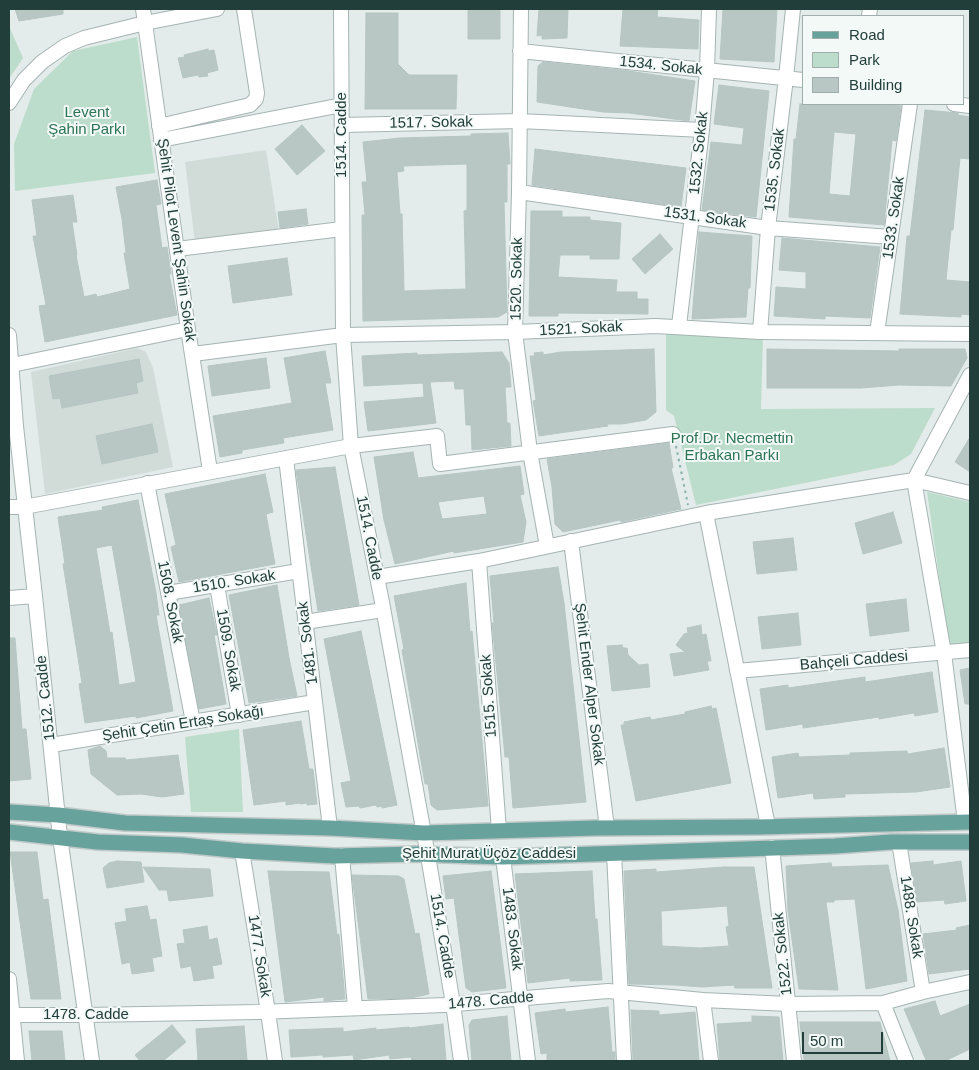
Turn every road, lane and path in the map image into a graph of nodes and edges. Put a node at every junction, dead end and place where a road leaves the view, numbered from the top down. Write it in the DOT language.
graph roads {
  1 [pos="217,9"];
  2 [pos="244,9"];
  3 [pos="341,9"];
  4 [pos="521,9"];
  5 [pos="710,9"];
  6 [pos="792,9"];
  7 [pos="144,16"];
  8 [pos="520,51"];
  9 [pos="707,70"];
  10 [pos="786,78"];
  11 [pos="802,80"];
  12 [pos="9,103"];
  13 [pos="342,105"];
  14 [pos="910,105"];
  15 [pos="520,120"];
  16 [pos="342,125"];
  17 [pos="702,130"];
  18 [pos="160,133"];
  19 [pos="519,192"];
  20 [pos="692,216"];
  21 [pos="768,228"];
  22 [pos="342,229"];
  23 [pos="891,237"];
  24 [pos="177,249"];
  25 [pos="678,326"];
  26 [pos="188,330"];
  27 [pos="515,332"];
  28 [pos="760,332"];
  29 [pos="877,333"];
  30 [pos="9,334"];
  31 [pos="970,334"];
  32 [pos="343,335"];
  33 [pos="193,354"];
  34 [pos="12,365"];
  35 [pos="970,375"];
  36 [pos="12,426"];
  37 [pos="673,434"];
  38 [pos="351,446"];
  39 [pos="530,452"];
  40 [pos="286,458"];
  41 [pos="210,471"];
  42 [pos="914,480"];
  43 [pos="147,483"];
  44 [pos="970,493"];
  45 [pos="24,506"];
  46 [pos="9,507"];
  47 [pos="706,513"];
  48 [pos="690,516"];
  49 [pos="570,542"];
  50 [pos="547,546"];
  51 [pos="479,561"];
  52 [pos="299,571"];
  53 [pos="377,577"];
  54 [pos="217,585"];
  55 [pos="168,593"];
  56 [pos="35,596"];
  57 [pos="9,598"];
  58 [pos="383,610"];
  59 [pos="306,622"];
  60 [pos="970,650"];
  61 [pos="944,653"];
  62 [pos="737,671"];
  63 [pos="315,702"];
  64 [pos="239,714"];
  65 [pos="193,722"];
  66 [pos="50,745"];
  67 [pos="9,812"];
  68 [pos="58,815"];
  69 [pos="968,822"];
  70 [pos="768,826"];
  71 [pos="330,828"];
  72 [pos="607,828"];
  73 [pos="499,831"];
  74 [pos="9,832"];
  75 [pos="424,833"];
  76 [pos="60,837"];
  77 [pos="899,842"];
  78 [pos="970,842"];
  79 [pos="772,847"];
  80 [pos="242,851"];
  81 [pos="614,853"];
  82 [pos="342,855"];
  83 [pos="428,856"];
  84 [pos="503,857"];
  85 [pos="9,979"];
  86 [pos="970,982"];
  87 [pos="620,991"];
  88 [pos="923,992"];
  89 [pos="520,998"];
  90 [pos="703,1000"];
  91 [pos="884,1003"];
  92 [pos="453,1004"];
  93 [pos="788,1004"];
  94 [pos="355,1008"];
  95 [pos="268,1012"];
  96 [pos="10,1015"];
  97 [pos="86,1015"];
  98 [pos="17,1061"];
  99 [pos="92,1061"];
  100 [pos="274,1061"];
  101 [pos="461,1061"];
  102 [pos="528,1061"];
  103 [pos="624,1061"];
  104 [pos="711,1061"];
  105 [pos="794,1061"];
  106 [pos="906,1061"];
  1 -- 7 [label="street"];
  2 -- 18 [label="street"];
  3 -- 13 [label="street, 1514. Cadde"];
  4 -- 8 [label="street, 1520. Sokak"];
  5 -- 9 [label="street, 1532. Sokak"];
  6 -- 10 [label="street, 1535. Sokak"];
  7 -- 12 [label="street"];
  7 -- 18 [label="street, Şehit Pilot Levent Şahin Sokak"];
  8 -- 9 [label="street, 1534. Sokak"];
  8 -- 15 [label="street, 1520. Sokak"];
  9 -- 10 [label="street, 1534. Sokak"];
  9 -- 17 [label="street, 1532. Sokak"];
  10 -- 11 [label="street, 1534. Sokak"];
  10 -- 21 [label="street, 1535. Sokak"];
  13 -- 16 [label="street, 1514. Cadde"];
  13 -- 18 [label="street"];
  14 -- 23 [label="street, 1533. Sokak"];
  15 -- 16 [label="street, 1517. Sokak"];
  15 -- 17 [label="street, 1517. Sokak"];
  15 -- 19 [label="street, 1520. Sokak"];
  16 -- 22 [label="street, 1514. Cadde"];
  17 -- 20 [label="street, 1532. Sokak"];
  18 -- 24 [label="street, Şehit Pilot Levent Şahin Sokak"];
  19 -- 20 [label="street, 1531. Sokak"];
  19 -- 27 [label="street, 1520. Sokak"];
  20 -- 21 [label="street, 1531. Sokak"];
  20 -- 25 [label="street, 1532. Sokak"];
  21 -- 23 [label="street, 1531. Sokak"];
  21 -- 28 [label="street, 1535. Sokak"];
  22 -- 24 [label="street"];
  22 -- 32 [label="street, 1514. Cadde"];
  23 -- 29 [label="street, 1533. Sokak"];
  24 -- 26 [label="street, Şehit Pilot Levent Şahin Sokak"];
  25 -- 27 [label="street, 1521. Sokak"];
  25 -- 28 [label="street, 1521. Sokak"];
  26 -- 33 [label="street, Şehit Pilot Levent Şahin Sokak"];
  26 -- 34 [label="street"];
  27 -- 32 [label="street, 1521. Sokak"];
  27 -- 39 [label="street, 1520. Sokak"];
  28 -- 29 [label="street, 1521. Sokak"];
  29 -- 31 [label="street, 1521. Sokak"];
  30 -- 34 [label="street, 1512. Cadde"];
  32 -- 33 [label="street, 1521. Sokak"];
  32 -- 38 [label="street, 1514. Cadde"];
  33 -- 41 [label="street, Şehit Pilot Levent Şahin Sokak"];
  34 -- 36 [label="street, 1512. Cadde"];
  35 -- 42 [label="street"];
  36 -- 45 [label="street, 1512. Cadde"];
  37 -- 39 [label="street"];
  37 -- 48 [label="path"];
  38 -- 39 [label="street"];
  38 -- 40 [label="street"];
  38 -- 53 [label="street, 1514. Cadde"];
  39 -- 50 [label="street, 1520. Sokak"];
  40 -- 41 [label="street"];
  40 -- 52 [label="street, 1481. Sokak"];
  41 -- 43 [label="street"];
  42 -- 44 [label="street"];
  42 -- 47 [label="street"];
  42 -- 61 [label="street"];
  43 -- 45 [label="street"];
  43 -- 55 [label="street, 1508. Sokak"];
  45 -- 46 [label="street"];
  45 -- 56 [label="street, 1512. Cadde"];
  47 -- 48 [label="street"];
  47 -- 62 [label="street"];
  48 -- 49 [label="street"];
  49 -- 50 [label="street"];
  49 -- 72 [label="street, Şehit Ender Alper Sokak"];
  50 -- 51 [label="street"];
  51 -- 53 [label="street"];
  51 -- 73 [label="street, 1515. Sokak"];
  52 -- 54 [label="street, 1510. Sokak"];
  52 -- 59 [label="street, 1481. Sokak"];
  53 -- 58 [label="street, 1514. Cadde"];
  54 -- 55 [label="street, 1510. Sokak"];
  54 -- 64 [label="street, 1509. Sokak"];
  55 -- 65 [label="street, 1508. Sokak"];
  56 -- 57 [label="street"];
  56 -- 66 [label="street, 1512. Cadde"];
  58 -- 59 [label="street"];
  58 -- 75 [label="street, 1514. Cadde"];
  59 -- 63 [label="street, 1481. Sokak"];
  60 -- 61 [label="street, Bahçeli Caddesi"];
  61 -- 62 [label="street, Bahçeli Caddesi"];
  61 -- 69 [label="street"];
  62 -- 70 [label="street"];
  63 -- 64 [label="street, Şehit Çetin Ertaş Sokağı"];
  63 -- 71 [label="street, 1481. Sokak"];
  64 -- 65 [label="street, Şehit Çetin Ertaş Sokağı"];
  65 -- 66 [label="street, Şehit Çetin Ertaş Sokağı"];
  66 -- 68 [label="street, 1512. Cadde"];
  67 -- 68 [label="main road, Şehit Murat Üçöz Caddesi"];
  68 -- 71 [label="main road, Şehit Murat Üçöz Caddesi"];
  68 -- 76 [label="street, 1512. Cadde"];
  69 -- 70 [label="main road, Şehit Murat Üçöz Caddesi"];
  70 -- 72 [label="main road, Şehit Murat Üçöz Caddesi"];
  71 -- 75 [label="main road, Şehit Murat Üçöz Caddesi"];
  72 -- 73 [label="main road, Şehit Murat Üçöz Caddesi"];
  73 -- 75 [label="main road, Şehit Murat Üçöz Caddesi"];
  74 -- 76 [label="main road, Şehit Murat Üçöz Caddesi"];
  75 -- 83 [label="street, 1514. Cadde"];
  76 -- 80 [label="main road, Şehit Murat Üçöz Caddesi"];
  76 -- 97 [label="street, 1512. Cadde"];
  77 -- 78 [label="main road, Şehit Murat Üçöz Caddesi"];
  77 -- 79 [label="main road, Şehit Murat Üçöz Caddesi"];
  77 -- 88 [label="street, 1488. Sokak"];
  79 -- 81 [label="main road, Şehit Murat Üçöz Caddesi"];
  79 -- 93 [label="street, 1522. Sokak"];
  80 -- 82 [label="main road, Şehit Murat Üçöz Caddesi"];
  80 -- 95 [label="street, 1477. Sokak"];
  81 -- 84 [label="main road, Şehit Murat Üçöz Caddesi"];
  81 -- 87 [label="street"];
  82 -- 83 [label="main road, Şehit Murat Üçöz Caddesi"];
  82 -- 94 [label="street"];
  83 -- 84 [label="main road, Şehit Murat Üçöz Caddesi"];
  83 -- 92 [label="street, 1514. Cadde"];
  84 -- 89 [label="street, 1483. Sokak"];
  85 -- 96 [label="street"];
  86 -- 88 [label="street, 1478. Cadde"];
  87 -- 89 [label="street, 1478. Cadde"];
  87 -- 90 [label="street, 1478. Cadde"];
  87 -- 103 [label="street"];
  88 -- 91 [label="street, 1478. Cadde"];
  89 -- 92 [label="street, 1478. Cadde"];
  89 -- 102 [label="street, 1483. Sokak"];
  90 -- 93 [label="street, 1478. Cadde"];
  90 -- 104 [label="street"];
  91 -- 93 [label="street, 1478. Cadde"];
  91 -- 106 [label="street"];
  92 -- 94 [label="street, 1478. Cadde"];
  92 -- 101 [label="street, 1514. Cadde"];
  93 -- 105 [label="street, 1522. Sokak"];
  94 -- 95 [label="street, 1478. Cadde"];
  95 -- 97 [label="street, 1478. Cadde"];
  95 -- 100 [label="street, 1477. Sokak"];
  96 -- 97 [label="street, 1478. Cadde"];
  96 -- 98 [label="street"];
  97 -- 99 [label="street, 1512. Cadde"];
}
